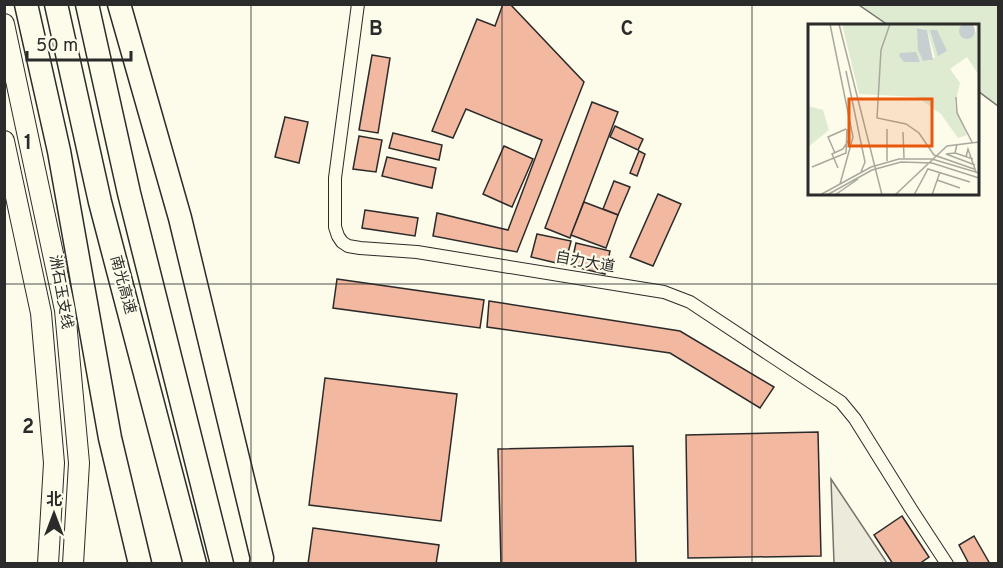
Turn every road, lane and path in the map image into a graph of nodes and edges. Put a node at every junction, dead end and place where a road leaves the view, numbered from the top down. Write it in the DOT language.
graph roads {
  1 [pos="26,4"];
  2 [pos="56,4"];
  3 [pos="87,4"];
  4 [pos="119,4"];
  5 [pos="358,4"];
  6 [pos="4,24"];
  7 [pos="4,141"];
  8 [pos="48,564"];
  9 [pos="73,564"];
  10 [pos="140,564"];
  11 [pos="195,564"];
  12 [pos="222,564"];
  13 [pos="261,564"];
  14 [pos="947,564"];
  1 -- 10 [label="highway"];
  2 -- 11 [label="highway, 南光高速"];
  3 -- 12 [label="highway, 南光高速"];
  4 -- 13 [label="highway"];
  5 -- 14 [label="street, 自力大道"];
  6 -- 9 [label="main road, 洲石玉支线"];
  7 -- 8 [label="main road, 洲石玉支线"];
}
